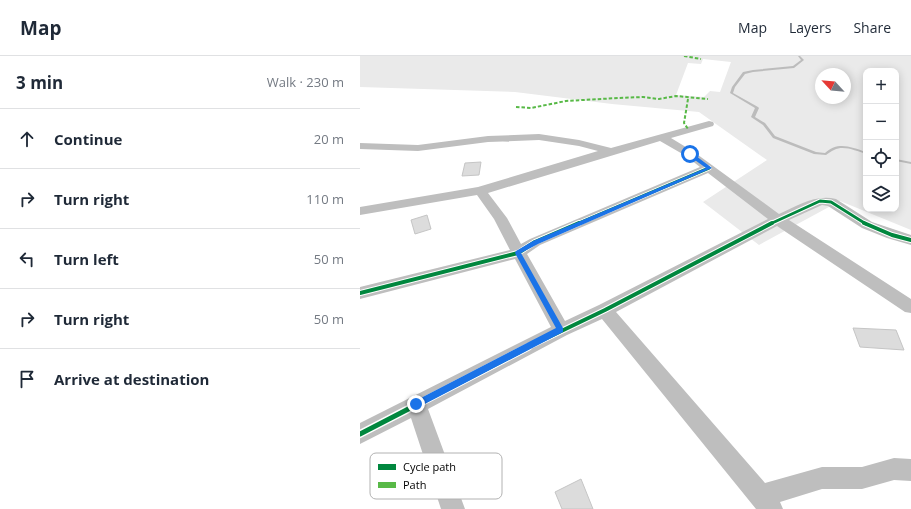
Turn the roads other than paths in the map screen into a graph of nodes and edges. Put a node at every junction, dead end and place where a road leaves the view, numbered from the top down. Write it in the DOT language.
graph roads {
  1 [pos="708,124"];
  2 [pos="661,137"];
  3 [pos="360,146"];
  4 [pos="612,151"];
  5 [pos="709,168"];
  6 [pos="480,191"];
  7 [pos="360,211"];
  8 [pos="778,220"];
  9 [pos="911,240"];
  10 [pos="518,253"];
  11 [pos="360,293"];
  12 [pos="911,307"];
  13 [pos="605,310"];
  14 [pos="561,330"];
  15 [pos="416,404"];
  16 [pos="360,434"];
  17 [pos="433,453"];
  18 [pos="911,470"];
  19 [pos="449,499"];
  20 [pos="766,502"];
  21 [pos="453,509"];
  1 -- 2 [label="street"];
  2 -- 4 [label="street"];
  2 -- 5 [label="street"];
  3 -- 4 [label="street"];
  4 -- 6 [label="street"];
  5 -- 8 [label="street"];
  5 -- 10 [label="street"];
  6 -- 7 [label="street"];
  6 -- 10 [label="street"];
  8 -- 9 [label="street"];
  8 -- 12 [label="street"];
  8 -- 13 [label="street"];
  10 -- 11 [label="street"];
  10 -- 14 [label="street"];
  13 -- 14 [label="street"];
  13 -- 20 [label="street"];
  14 -- 15 [label="street"];
  15 -- 16 [label="street"];
  15 -- 17 [label="street"];
  18 -- 20 [label="street"];
  19 -- 21 [label="street"];
}
